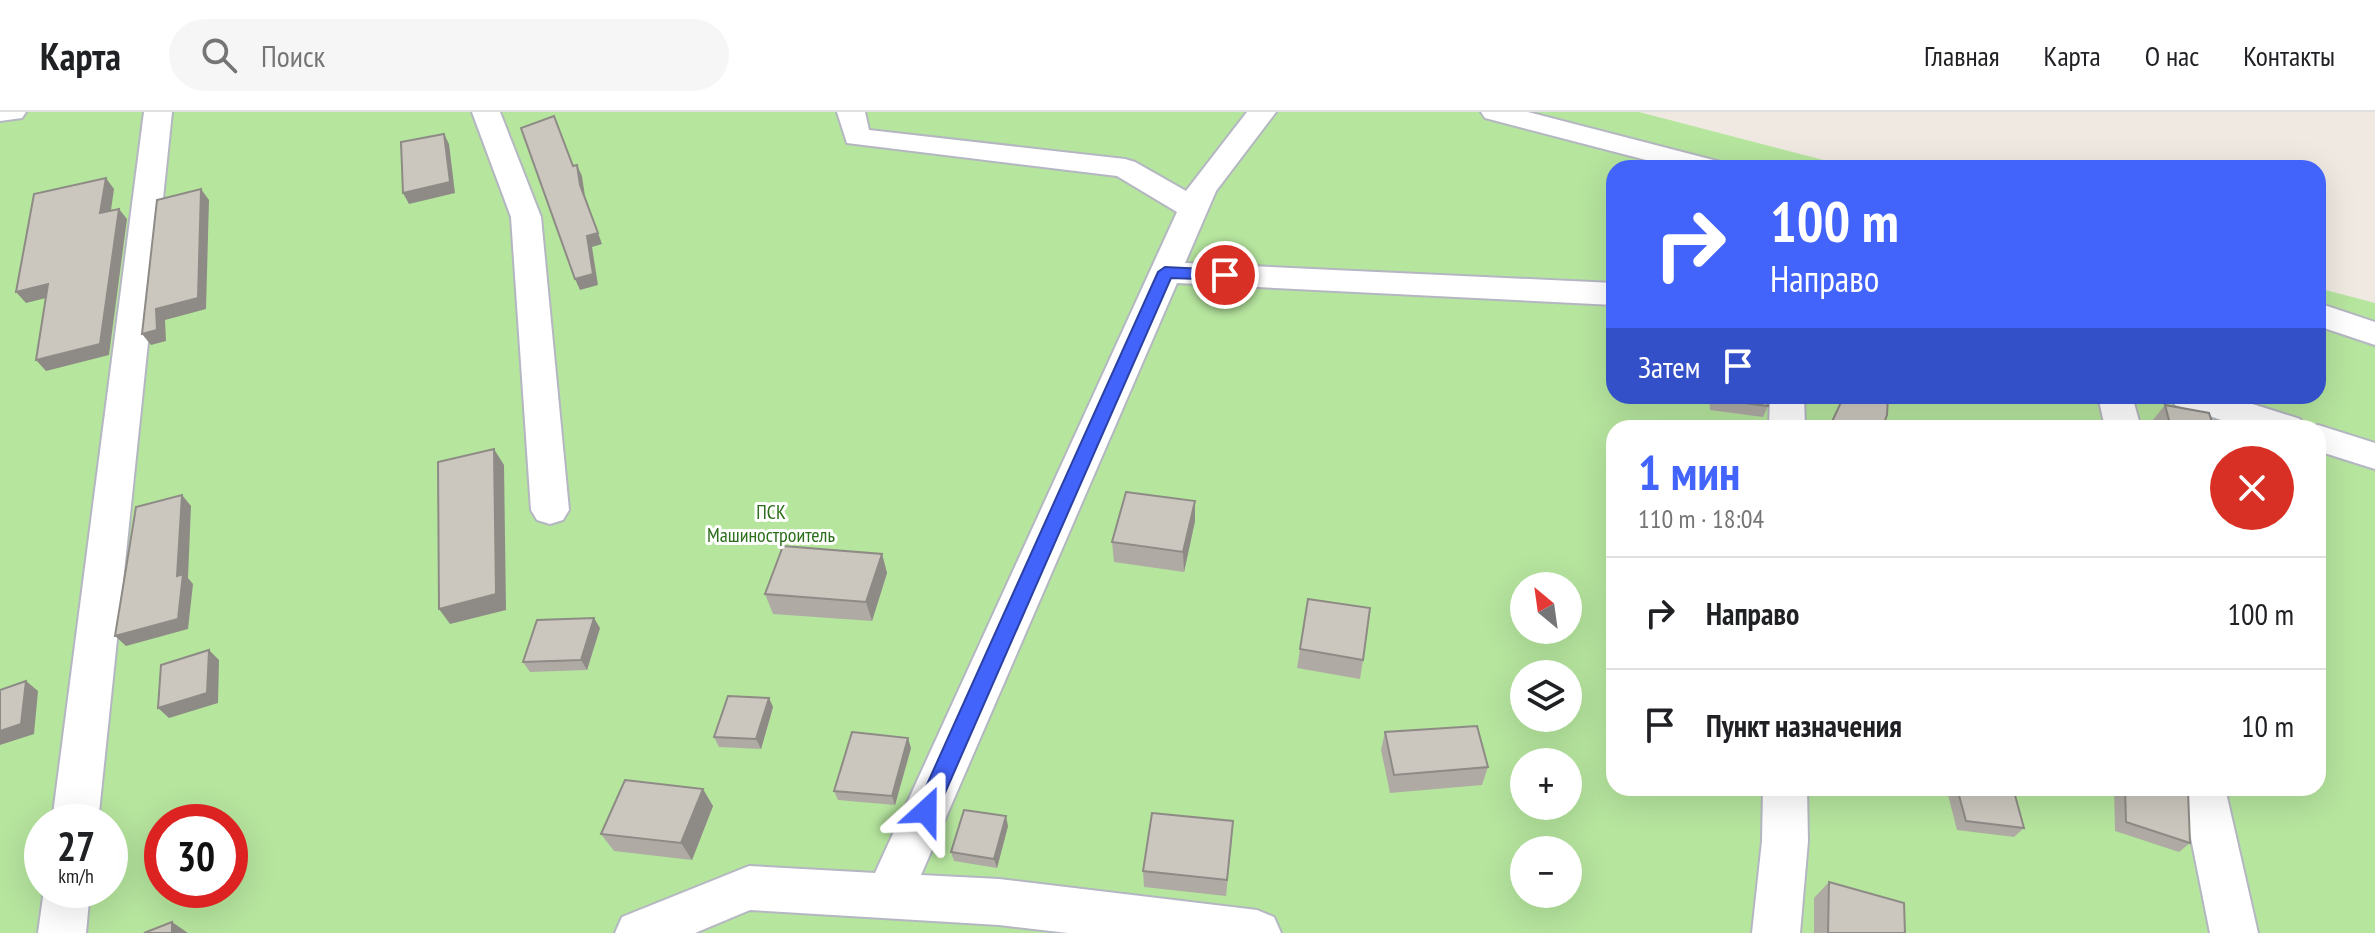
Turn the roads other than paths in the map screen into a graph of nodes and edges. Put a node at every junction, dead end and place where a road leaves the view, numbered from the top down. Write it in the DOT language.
graph roads {
  1 [pos="12,112"];
  2 [pos="158,112"];
  3 [pos="486,112"];
  4 [pos="851,112"];
  5 [pos="1262,112"];
  6 [pos="1495,112"];
  7 [pos="0,113"];
  8 [pos="1680,160"];
  9 [pos="1193,208"];
  10 [pos="1165,272"];
  11 [pos="1606,294"];
  12 [pos="2326,317"];
  13 [pos="2375,334"];
  14 [pos="2212,404"];
  15 [pos="2262,420"];
  16 [pos="2326,441"];
  17 [pos="2375,456"];
  18 [pos="550,510"];
  19 [pos="1785,796"];
  20 [pos="2205,796"];
  21 [pos="77,804"];
  22 [pos="888,896"];
  23 [pos="65,908"];
  24 [pos="995,918"];
  25 [pos="62,933"];
  26 [pos="639,933"];
  27 [pos="1257,933"];
  28 [pos="1776,933"];
  29 [pos="2234,933"];
  1 -- 7 [label="street"];
  2 -- 21 [label="street"];
  3 -- 18 [label="street"];
  4 -- 9 [label="street"];
  5 -- 9 [label="street"];
  6 -- 8 [label="street"];
  9 -- 10 [label="street"];
  10 -- 11 [label="street"];
  10 -- 22 [label="street"];
  12 -- 13 [label="street"];
  14 -- 15 [label="street"];
  16 -- 17 [label="street"];
  19 -- 28 [label="street"];
  20 -- 29 [label="street"];
  22 -- 24 [label="street"];
  22 -- 26 [label="street"];
  23 -- 25 [label="street"];
  24 -- 27 [label="street"];
}
